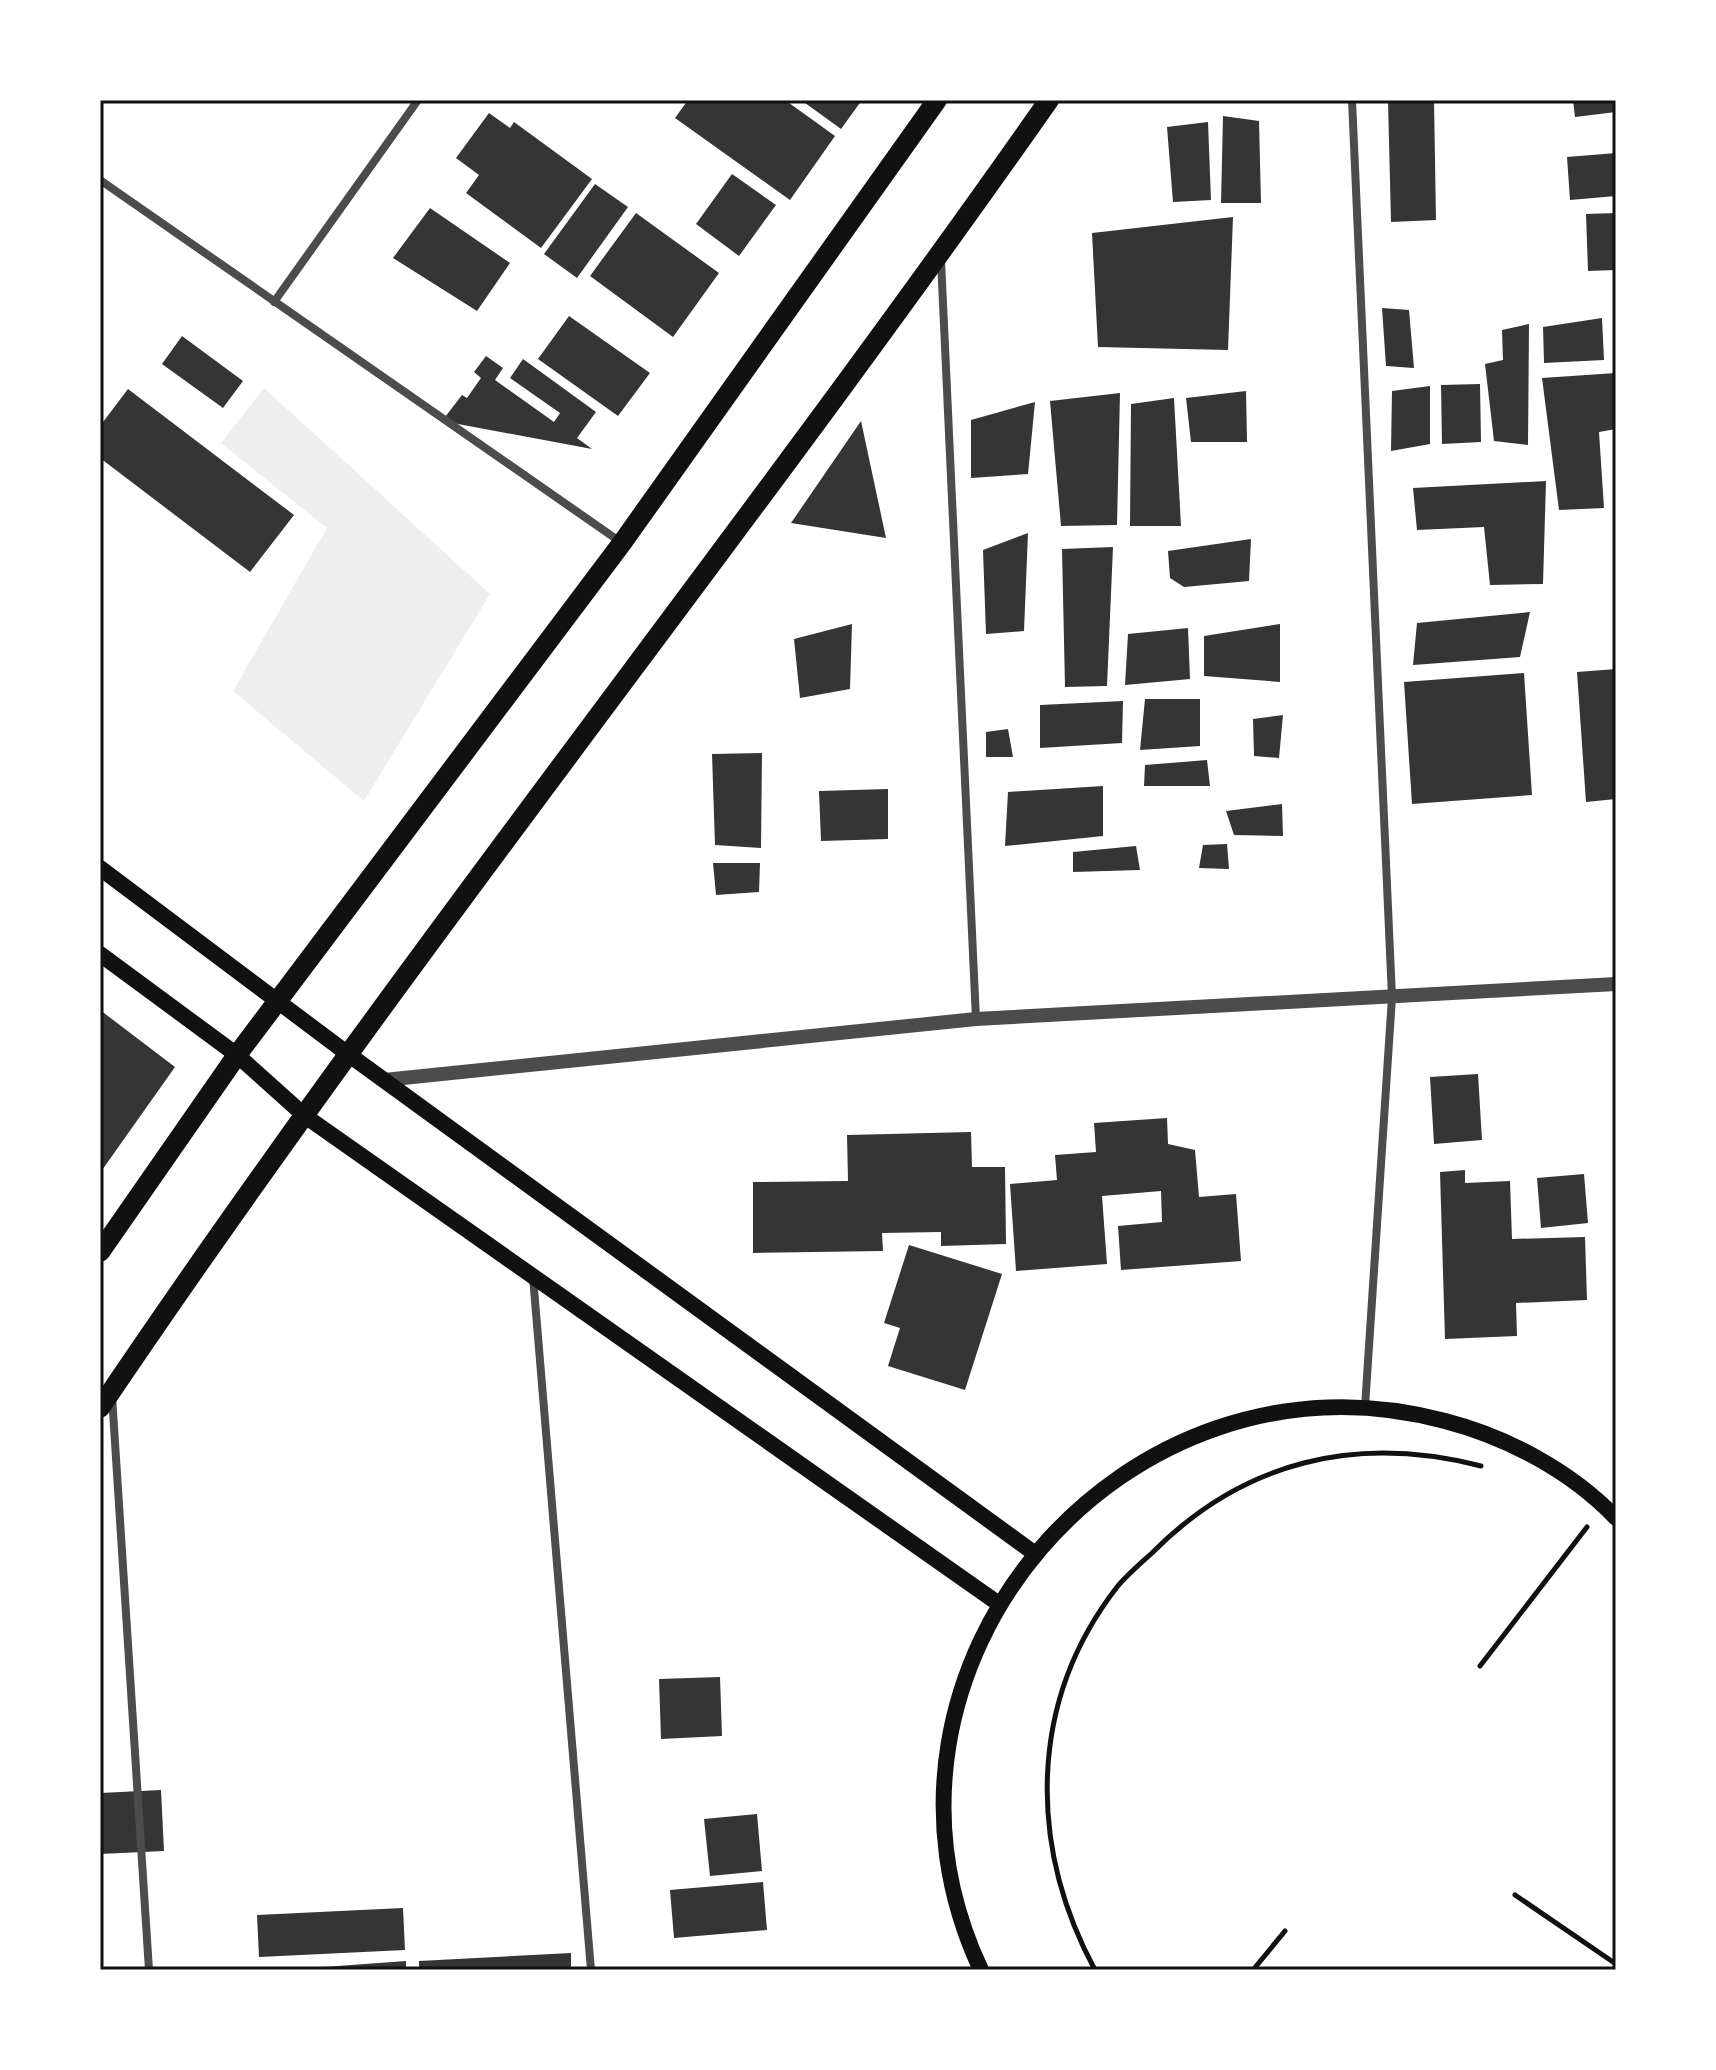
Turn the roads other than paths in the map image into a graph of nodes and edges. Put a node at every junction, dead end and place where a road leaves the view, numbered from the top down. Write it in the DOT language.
graph roads {
  1 [pos="418,100"];
  2 [pos="937,100"];
  3 [pos="1049,100"];
  4 [pos="1352,100"];
  5 [pos="100,180"];
  6 [pos="940,255"];
  7 [pos="274,302"];
  8 [pos="622,543"];
  9 [pos="100,868"];
  10 [pos="100,954"];
  11 [pos="1616,984"];
  12 [pos="1392,997"];
  13 [pos="278,999"];
  14 [pos="976,1019"];
  15 [pos="348,1054"];
  16 [pos="237,1055"];
  17 [pos="384,1080"];
  18 [pos="305,1116"];
  19 [pos="100,1252"];
  20 [pos="533,1276"];
  21 [pos="106,1399"];
  22 [pos="1365,1407"];
  23 [pos="1616,1518"];
  24 [pos="1034,1553"];
  25 [pos="999,1604"];
  26 [pos="149,1970"];
  27 [pos="591,1970"];
  28 [pos="981,1970"];
  1 -- 7 [label="street"];
  2 -- 8 [label="main road"];
  3 -- 6 [label="main road"];
  4 -- 12 [label="street"];
  5 -- 7 [label="street"];
  6 -- 14 [label="street"];
  6 -- 15 [label="main road"];
  7 -- 8 [label="street"];
  8 -- 13 [label="main road"];
  9 -- 13 [label="main road"];
  10 -- 16 [label="main road"];
  11 -- 12 [label="street"];
  12 -- 14 [label="street"];
  12 -- 22 [label="street"];
  13 -- 15 [label="main road"];
  13 -- 16 [label="main road"];
  14 -- 17 [label="street"];
  15 -- 17 [label="main road"];
  15 -- 18 [label="main road"];
  16 -- 18 [label="main road"];
  16 -- 19 [label="main road"];
  17 -- 24 [label="main road"];
  18 -- 20 [label="main road"];
  18 -- 21 [label="main road"];
  20 -- 25 [label="main road"];
  20 -- 27 [label="street"];
  21 -- 26 [label="street"];
  22 -- 23 [label="main road"];
  22 -- 24 [label="main road"];
  24 -- 25 [label="main road"];
  25 -- 28 [label="main road"];
}
